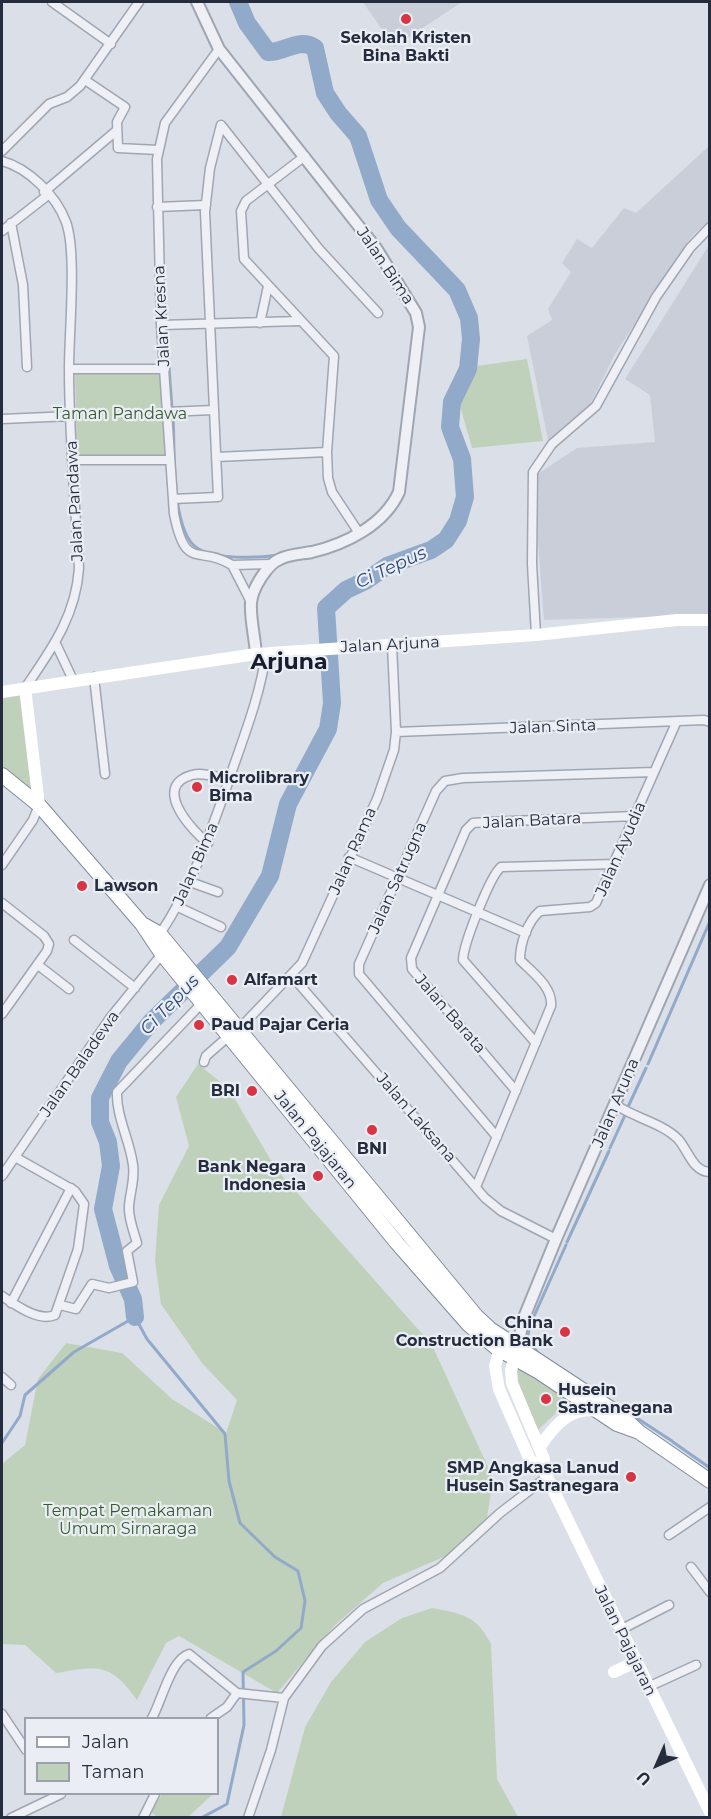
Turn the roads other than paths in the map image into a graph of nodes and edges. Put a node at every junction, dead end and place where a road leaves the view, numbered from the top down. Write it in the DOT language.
graph roads {
  1 [pos="52,2"];
  2 [pos="139,2"];
  3 [pos="197,2"];
  4 [pos="111,44"];
  5 [pos="219,49"];
  6 [pos="85,80"];
  7 [pos="116,131"];
  8 [pos="2,149"];
  9 [pos="158,150"];
  10 [pos="305,156"];
  11 [pos="2,161"];
  12 [pos="268,184"];
  13 [pos="46,193"];
  14 [pos="206,205"];
  15 [pos="158,207"];
  16 [pos="11,223"];
  17 [pos="710,227"];
  18 [pos="2,231"];
  19 [pos="268,286"];
  20 [pos="378,313"];
  21 [pos="299,321"];
  22 [pos="260,323"];
  23 [pos="209,325"];
  24 [pos="162,326"];
  25 [pos="27,366"];
  26 [pos="69,369"];
  27 [pos="165,369"];
  28 [pos="213,410"];
  29 [pos="167,412"];
  30 [pos="71,416"];
  31 [pos="2,419"];
  32 [pos="327,452"];
  33 [pos="216,457"];
  34 [pos="72,460"];
  35 [pos="170,460"];
  36 [pos="173,499"];
  37 [pos="360,533"];
  38 [pos="271,564"];
  39 [pos="232,565"];
  40 [pos="251,602"];
  41 [pos="710,621"];
  42 [pos="536,635"];
  43 [pos="56,644"];
  44 [pos="392,645"];
  45 [pos="261,653"];
  46 [pos="94,677"];
  47 [pos="74,680"];
  48 [pos="25,688"];
  49 [pos="2,692"];
  50 [pos="710,722"];
  51 [pos="676,723"];
  52 [pos="396,732"];
  53 [pos="654,772"];
  54 [pos="105,774"];
  55 [pos="2,775"];
  56 [pos="229,779"];
  57 [pos="39,805"];
  58 [pos="635,816"];
  59 [pos="208,843"];
  60 [pos="350,857"];
  61 [pos="615,864"];
  62 [pos="2,865"];
  63 [pos="398,878"];
  64 [pos="190,882"];
  65 [pos="710,885"];
  66 [pos="218,892"];
  67 [pos="438,896"];
  68 [pos="2,903"];
  69 [pos="178,907"];
  70 [pos="478,912"];
  71 [pos="142,924"];
  72 [pos="221,927"];
  73 [pos="526,933"];
  74 [pos="160,934"];
  75 [pos="74,940"];
  76 [pos="162,954"];
  77 [pos="38,965"];
  78 [pos="292,976"];
  79 [pos="192,982"];
  80 [pos="135,988"];
  81 [pos="69,989"];
  82 [pos="202,1002"];
  83 [pos="2,1014"];
  84 [pos="235,1032"];
  85 [pos="536,1043"];
  86 [pos="204,1062"];
  87 [pos="516,1091"];
  88 [pos="618,1108"];
  89 [pos="497,1137"];
  90 [pos="15,1157"];
  91 [pos="710,1172"];
  92 [pos="2,1176"];
  93 [pos="476,1187"];
  94 [pos="71,1188"];
  95 [pos="556,1239"];
  96 [pos="2,1296"];
  97 [pos="11,1303"];
  98 [pos="60,1305"];
  99 [pos="523,1320"];
  100 [pos="509,1347"];
  101 [pos="2,1377"];
  102 [pos="11,1385"];
  103 [pos="597,1411"];
  104 [pos="639,1432"];
  105 [pos="539,1448"];
  106 [pos="545,1473"];
  107 [pos="710,1481"];
  108 [pos="710,1507"];
  109 [pos="669,1535"];
  110 [pos="691,1567"];
  111 [pos="710,1592"];
  112 [pos="669,1605"];
  113 [pos="620,1630"];
  114 [pos="635,1662"];
  115 [pos="696,1665"];
  116 [pos="614,1672"];
  117 [pos="648,1687"];
  118 [pos="238,1693"];
  119 [pos="285,1698"];
  120 [pos="2,1714"];
  121 [pos="153,1717"];
  122 [pos="214,1717"];
  123 [pos="24,1747"];
  124 [pos="55,1795"];
  125 [pos="154,1795"];
  126 [pos="710,1812"];
  127 [pos="11,1818"];
  128 [pos="143,1818"];
  129 [pos="248,1818"];
  1 -- 4 [label="street"];
  2 -- 4 [label="street"];
  3 -- 5 [label="street, Jalan Bima"];
  4 -- 6 [label="street"];
  5 -- 9 [label="street, Jalan Kresna"];
  5 -- 10 [label="street, Jalan Bima"];
  6 -- 7 [label="street"];
  6 -- 8 [label="street"];
  7 -- 9 [label="street"];
  7 -- 13 [label="street"];
  9 -- 15 [label="street, Jalan Kresna"];
  10 -- 12 [label="street"];
  10 -- 37 [label="street, Jalan Bima"];
  11 -- 13 [label="street, Jalan Pandawa"];
  12 -- 14 [label="street"];
  12 -- 19 [label="street"];
  12 -- 20 [label="street"];
  13 -- 16 [label="street"];
  13 -- 26 [label="street, Jalan Pandawa"];
  14 -- 15 [label="street"];
  14 -- 23 [label="street"];
  15 -- 24 [label="street, Jalan Kresna"];
  16 -- 18 [label="street"];
  16 -- 25 [label="street"];
  17 -- 42 [label="street"];
  19 -- 21 [label="street"];
  19 -- 22 [label="street"];
  21 -- 22 [label="street"];
  21 -- 32 [label="street"];
  22 -- 23 [label="street"];
  23 -- 24 [label="street"];
  23 -- 28 [label="street"];
  24 -- 27 [label="street, Jalan Kresna"];
  26 -- 27 [label="street"];
  26 -- 30 [label="street, Jalan Pandawa"];
  27 -- 29 [label="street, Jalan Kresna"];
  28 -- 29 [label="street"];
  28 -- 33 [label="street"];
  29 -- 35 [label="street, Jalan Kresna"];
  30 -- 31 [label="street"];
  30 -- 34 [label="street, Jalan Pandawa"];
  32 -- 33 [label="street"];
  32 -- 37 [label="street"];
  33 -- 36 [label="street"];
  34 -- 35 [label="street"];
  34 -- 43 [label="street, Jalan Pandawa"];
  35 -- 36 [label="street, Jalan Kresna"];
  36 -- 39 [label="street, Jalan Kresna"];
  37 -- 38 [label="street, Jalan Bima"];
  38 -- 39 [label="street"];
  38 -- 40 [label="street"];
  39 -- 40 [label="street, Jalan Bima"];
  40 -- 45 [label="street, Jalan Bima"];
  41 -- 42 [label="main road, Jalan Arjuna"];
  42 -- 44 [label="main road, Jalan Arjuna"];
  43 -- 47 [label="street"];
  43 -- 48 [label="street, Jalan Pandawa"];
  44 -- 45 [label="main road, Jalan Arjuna"];
  44 -- 52 [label="street, Jalan Rama"];
  45 -- 46 [label="main road, Jalan Arjuna"];
  45 -- 56 [label="street, Jalan Bima"];
  46 -- 47 [label="main road, Jalan Arjuna"];
  46 -- 54 [label="street"];
  47 -- 48 [label="main road, Jalan Arjuna"];
  48 -- 49 [label="main road, Jalan Arjuna"];
  48 -- 57 [label="main road"];
  50 -- 51 [label="street, Jalan Sinta"];
  51 -- 52 [label="street, Jalan Sinta"];
  51 -- 53 [label="street, Jalan Ayudia"];
  52 -- 60 [label="street, Jalan Rama"];
  53 -- 58 [label="street, Jalan Ayudia"];
  53 -- 63 [label="street, Jalan Satrugna"];
  55 -- 57 [label="highway, Jalan Pajajaran"];
  56 -- 59 [label="street, Jalan Bima"];
  56 -- 59 [label="street"];
  57 -- 62 [label="street"];
  57 -- 71 [label="highway, Jalan Pajajaran"];
  58 -- 61 [label="street, Jalan Ayudia"];
  58 -- 67 [label="street, Jalan Batara"];
  59 -- 64 [label="street, Jalan Bima"];
  60 -- 63 [label="street"];
  60 -- 78 [label="street, Jalan Rama"];
  61 -- 70 [label="street"];
  61 -- 73 [label="street, Jalan Ayudia"];
  63 -- 67 [label="street"];
  63 -- 89 [label="street, Jalan Satrugna"];
  64 -- 66 [label="street"];
  64 -- 69 [label="street, Jalan Bima"];
  65 -- 88 [label="street, Jalan Aruna"];
  67 -- 70 [label="street"];
  67 -- 87 [label="street, Jalan Barata"];
  68 -- 77 [label="street"];
  69 -- 72 [label="street"];
  69 -- 74 [label="street, Jalan Bima"];
  70 -- 73 [label="street"];
  70 -- 85 [label="street"];
  71 -- 74 [label="highway, Jalan Pajajaran"];
  71 -- 76 [label="highway, Jalan Pajajaran"];
  73 -- 85 [label="street, Jalan Ayudia"];
  74 -- 79 [label="highway, Jalan Pajajaran"];
  75 -- 80 [label="street"];
  76 -- 79 [label="highway, Jalan Pajajaran"];
  76 -- 80 [label="street, Jalan Baladewa"];
  77 -- 81 [label="street"];
  77 -- 83 [label="street"];
  78 -- 84 [label="street, Jalan Rama"];
  78 -- 93 [label="street, Jalan Laksana"];
  79 -- 82 [label="highway, Jalan Pajajaran"];
  79 -- 84 [label="highway, Jalan Pajajaran"];
  80 -- 90 [label="street, Jalan Baladewa"];
  82 -- 84 [label="highway, Jalan Pajajaran"];
  82 -- 98 [label="street"];
  84 -- 86 [label="street, Jalan Rama"];
  84 -- 100 [label="highway, Jalan Pajajaran"];
  85 -- 87 [label="street, Jalan Ayudia"];
  87 -- 89 [label="street, Jalan Ayudia"];
  88 -- 91 [label="street"];
  88 -- 95 [label="street, Jalan Aruna"];
  89 -- 93 [label="street, Jalan Ayudia"];
  90 -- 92 [label="street, Jalan Baladewa"];
  90 -- 94 [label="street"];
  93 -- 95 [label="street, Jalan Laksana"];
  94 -- 97 [label="street"];
  94 -- 98 [label="street"];
  95 -- 99 [label="street, Jalan Aruna"];
  96 -- 97 [label="street"];
  97 -- 98 [label="street"];
  99 -- 100 [label="street, Jalan Aruna"];
  99 -- 100 [label="street, Jalan Aruna"];
  100 -- 103 [label="highway"];
  100 -- 104 [label="highway"];
  100 -- 105 [label="main road, Jalan Pajajaran"];
  100 -- 106 [label="main road, Jalan Pajajaran"];
  101 -- 102 [label="street"];
  103 -- 104 [label="highway"];
  103 -- 105 [label="main road"];
  104 -- 107 [label="highway"];
  105 -- 106 [label="main road, Jalan Pajajaran"];
  106 -- 113 [label="main road, Jalan Pajajaran"];
  106 -- 119 [label="street"];
  108 -- 109 [label="street"];
  110 -- 111 [label="street"];
  112 -- 113 [label="street"];
  113 -- 114 [label="main road, Jalan Pajajaran"];
  114 -- 116 [label="main road"];
  114 -- 117 [label="main road, Jalan Pajajaran"];
  115 -- 117 [label="street"];
  117 -- 126 [label="main road, Jalan Pajajaran"];
  118 -- 119 [label="street"];
  118 -- 121 [label="street"];
  118 -- 122 [label="street"];
  119 -- 129 [label="street"];
  120 -- 123 [label="street"];
  124 -- 127 [label="street"];
  125 -- 128 [label="street"];
}
